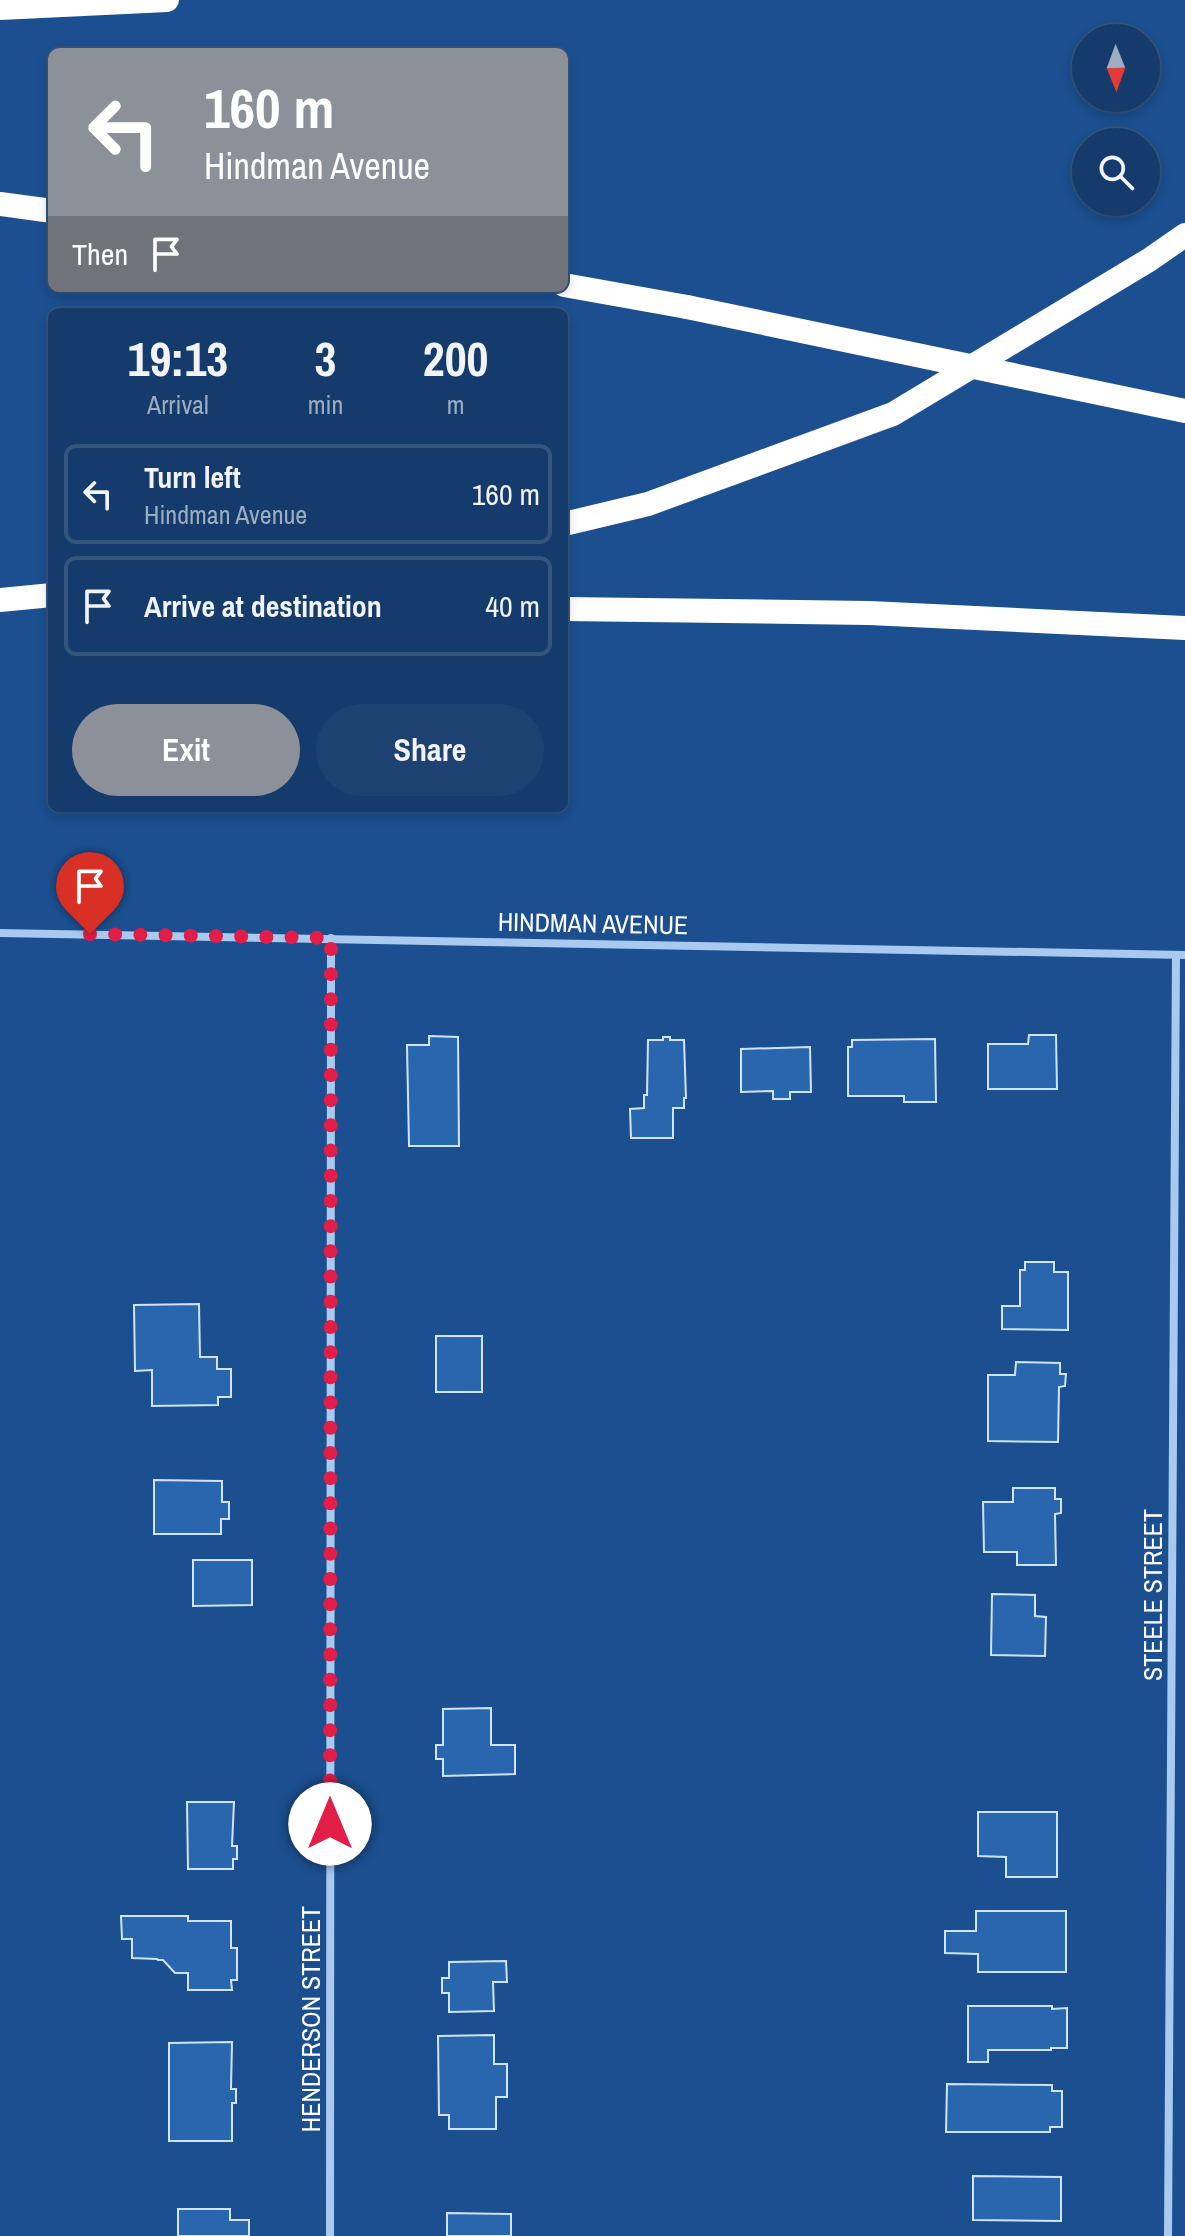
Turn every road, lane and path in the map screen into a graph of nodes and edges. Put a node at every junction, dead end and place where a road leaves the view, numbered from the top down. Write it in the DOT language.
graph roads {
  1 [pos="167,0"];
  2 [pos="0,8"];
  3 [pos="0,204"];
  4 [pos="48,210"];
  5 [pos="1185,235"];
  6 [pos="568,286"];
  7 [pos="1185,411"];
  8 [pos="568,523"];
  9 [pos="48,595"];
  10 [pos="0,601"];
  11 [pos="48,603"];
  12 [pos="568,609"];
  13 [pos="1185,628"];
  14 [pos="0,933"];
  15 [pos="331,938"];
  16 [pos="1180,955"];
  17 [pos="330,2236"];
  18 [pos="1168,2236"];
  1 -- 2 [label="highway"];
  3 -- 4 [label="highway"];
  5 -- 8 [label="highway"];
  6 -- 7 [label="highway, bridge"];
  9 -- 10 [label="highway"];
  10 -- 11 [label="highway"];
  12 -- 13 [label="highway"];
  14 -- 15 [label="street, HINDMAN AVENUE"];
  15 -- 16 [label="street, HINDMAN AVENUE"];
  15 -- 17 [label="street, HENDERSON STREET"];
  16 -- 18 [label="street, STEELE STREET"];
}
